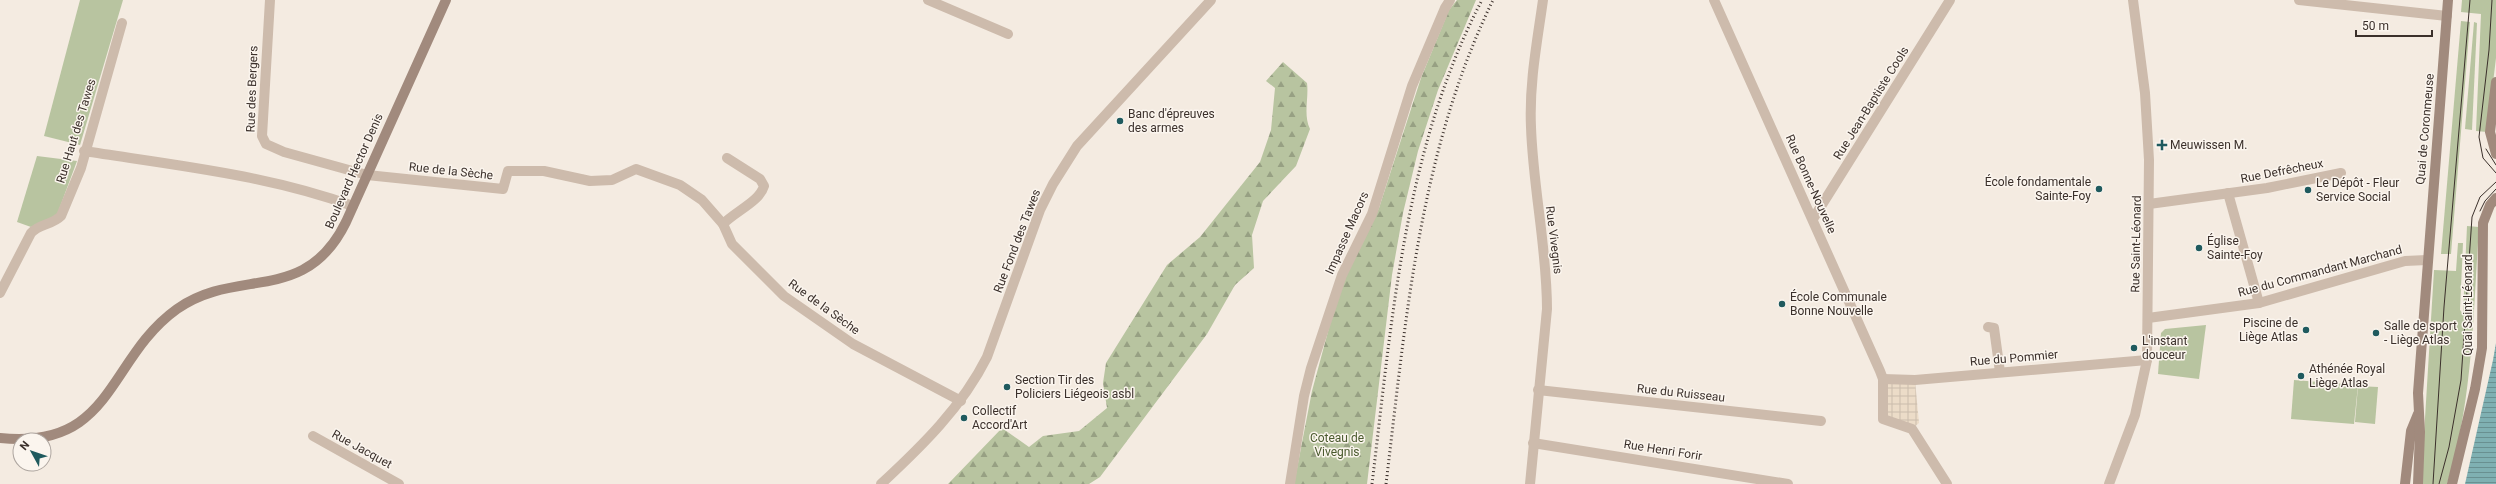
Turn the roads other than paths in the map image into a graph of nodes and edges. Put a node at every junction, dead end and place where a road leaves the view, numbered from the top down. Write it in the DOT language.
graph roads {
  1 [pos="270,0"];
  2 [pos="446,0"];
  3 [pos="928,0"];
  4 [pos="1211,0"];
  5 [pos="1450,0"];
  6 [pos="1543,0"];
  7 [pos="1714,0"];
  8 [pos="1950,0"];
  9 [pos="2133,0"];
  10 [pos="2299,0"];
  11 [pos="2448,0"];
  12 [pos="953,5"];
  13 [pos="2447,16"];
  14 [pos="122,22"];
  15 [pos="1008,34"];
  16 [pos="2496,82"];
  17 [pos="84,151"];
  18 [pos="2496,154"];
  19 [pos="727,158"];
  20 [pos="2341,173"];
  21 [pos="367,175"];
  22 [pos="2228,194"];
  23 [pos="2496,198"];
  24 [pos="2149,204"];
  25 [pos="353,206"];
  26 [pos="1813,219"];
  27 [pos="724,224"];
  28 [pos="2427,260"];
  29 [pos="0,293"];
  30 [pos="2259,303"];
  31 [pos="2148,318"];
  32 [pos="1988,327"];
  33 [pos="2147,360"];
  34 [pos="2000,372"];
  35 [pos="1883,379"];
  36 [pos="1538,390"];
  37 [pos="961,401"];
  38 [pos="2419,410"];
  39 [pos="1821,421"];
  40 [pos="313,436"];
  41 [pos="0,438"];
  42 [pos="1533,442"];
  43 [pos="2406,472"];
  44 [pos="399,484"];
  45 [pos="881,484"];
  46 [pos="1290,484"];
  47 [pos="1530,484"];
  48 [pos="1788,484"];
  49 [pos="1947,484"];
  50 [pos="2109,484"];
  51 [pos="2405,484"];
  52 [pos="2408,484"];
  53 [pos="2418,484"];
  54 [pos="2452,484"];
  1 -- 21 [label="street, Rue des Bergers"];
  2 -- 21 [label="street, Boulevard Hector Denis"];
  3 -- 12 [label="street"];
  4 -- 37 [label="street, Rue Fond des Tawes"];
  5 -- 46 [label="street, Impasse Macors"];
  6 -- 36 [label="street, Rue Vivegnis"];
  7 -- 26 [label="street, Rue Bonne-Nouvelle"];
  8 -- 26 [label="street, Rue Jean-Baptiste Cools"];
  9 -- 24 [label="street, Rue Saint-Léonard"];
  10 -- 13 [label="street"];
  11 -- 13 [label="street, Quai de Coronmeuse"];
  12 -- 15 [label="street"];
  13 -- 28 [label="street, Quai de Coronmeuse"];
  14 -- 17 [label="street, Rue Haut des Tawes"];
  16 -- 18 [label="street"];
  17 -- 25 [label="street"];
  17 -- 29 [label="street, Rue Haut des Tawes"];
  19 -- 27 [label="street"];
  20 -- 22 [label="street, Rue Defrêcheux"];
  21 -- 25 [label="street, Boulevard Hector Denis"];
  21 -- 27 [label="street, Rue de la Sèche"];
  22 -- 24 [label="street, Rue Defrêcheux"];
  22 -- 30 [label="street, Rue Defrêcheux"];
  23 -- 54 [label="street, Quai Saint-Léonard"];
  24 -- 31 [label="street, Rue Saint-Léonard"];
  25 -- 41 [label="street, Boulevard Hector Denis"];
  26 -- 35 [label="street, Rue Bonne-Nouvelle"];
  27 -- 37 [label="street, Rue de la Sèche"];
  28 -- 30 [label="street, Rue du Commandant Marchand"];
  28 -- 38 [label="street"];
  30 -- 31 [label="street, Rue du Commandant Marchand"];
  31 -- 33 [label="street, Rue Saint-Léonard"];
  32 -- 34 [label="street"];
  33 -- 34 [label="street, Rue du Pommier"];
  33 -- 50 [label="street, Rue Saint-Léonard"];
  34 -- 35 [label="street, Rue du Pommier"];
  35 -- 49 [label="street"];
  36 -- 39 [label="street, Rue du Ruisseau"];
  36 -- 42 [label="street, Rue Vivegnis"];
  37 -- 45 [label="street, Rue Fond des Tawes"];
  38 -- 43 [label="street"];
  38 -- 53 [label="street"];
  40 -- 44 [label="street, Rue Jacquet"];
  42 -- 47 [label="street, Rue Vivegnis"];
  42 -- 48 [label="street, Rue Henri Forir"];
  43 -- 51 [label="street"];
  43 -- 52 [label="street"];
}
